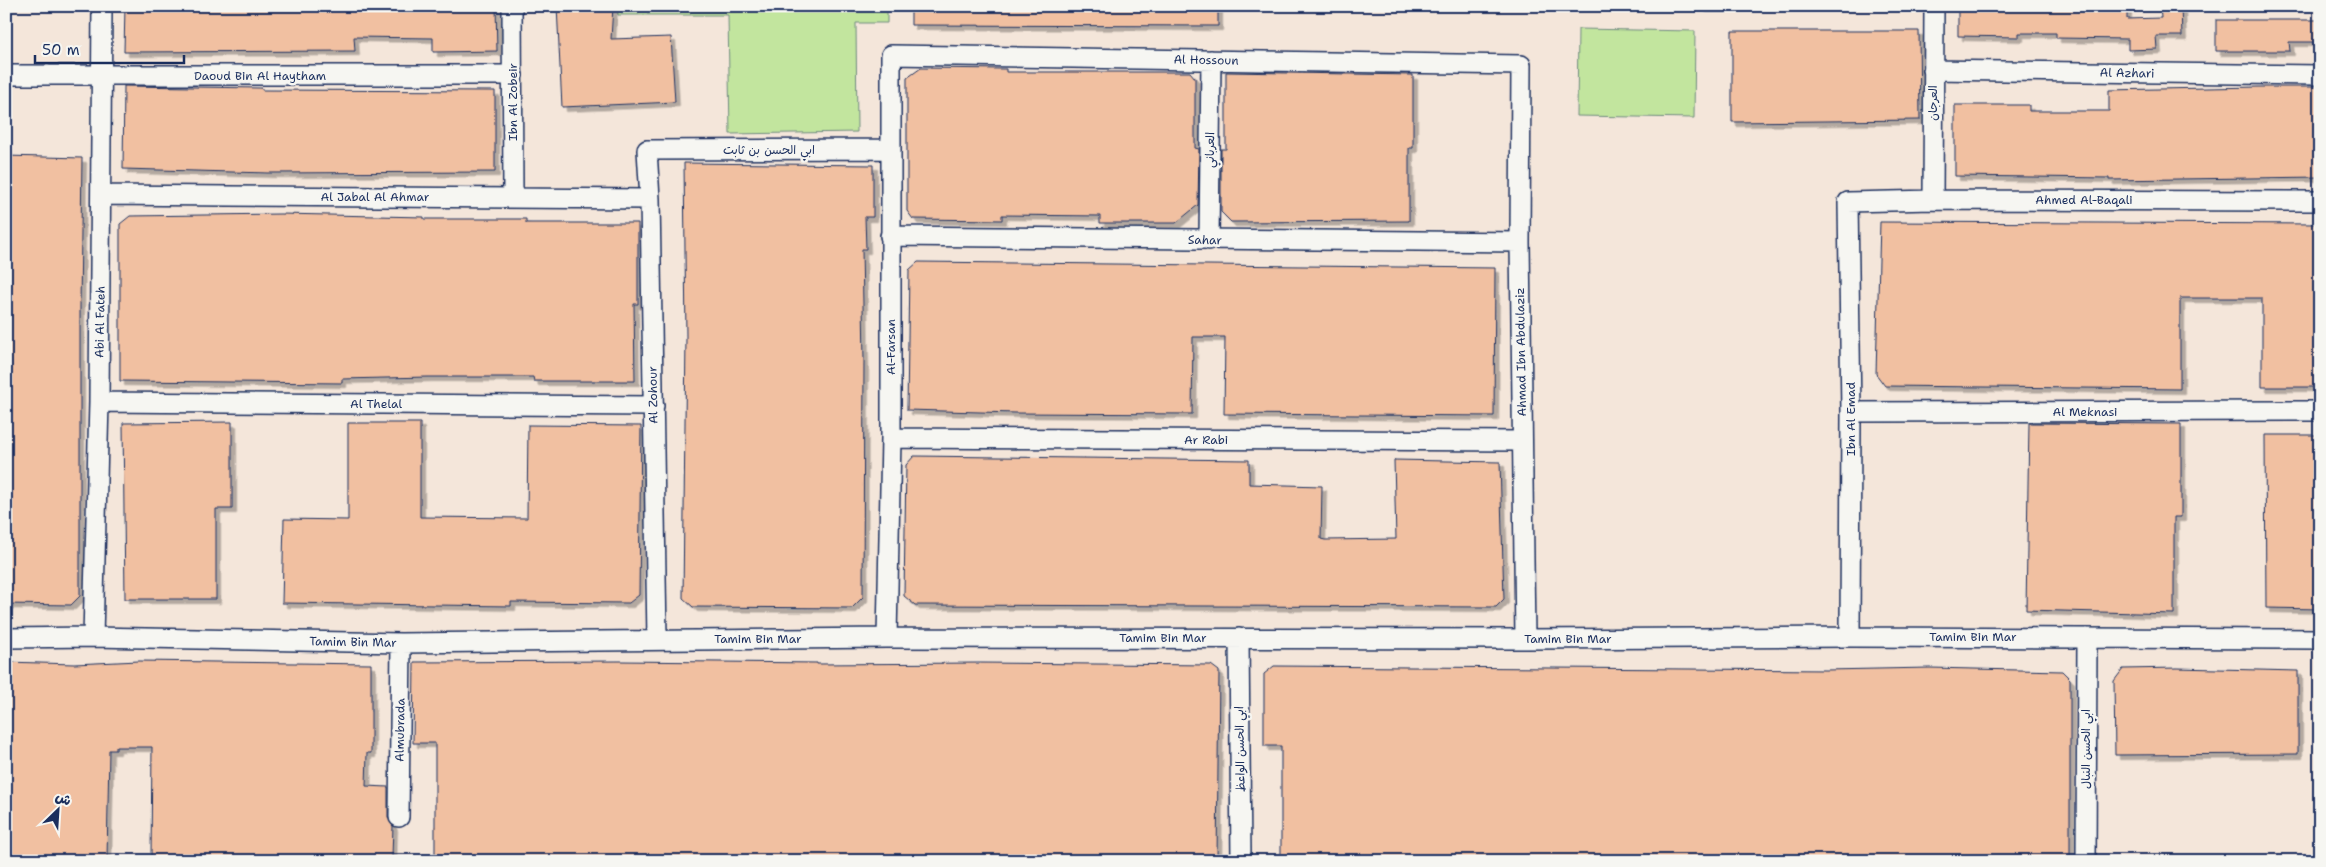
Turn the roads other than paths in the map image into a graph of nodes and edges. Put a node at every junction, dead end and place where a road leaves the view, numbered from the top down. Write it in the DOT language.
graph roads {
  1 [pos="102,6"];
  2 [pos="512,6"];
  3 [pos="1708,6"];
  4 [pos="1726,6"];
  5 [pos="1934,6"];
  6 [pos="891,55"];
  7 [pos="1211,60"];
  8 [pos="1521,65"];
  9 [pos="1934,70"];
  10 [pos="6,75"];
  11 [pos="513,75"];
  12 [pos="2320,75"];
  13 [pos="100,76"];
  14 [pos="891,149"];
  15 [pos="647,150"];
  16 [pos="101,195"];
  17 [pos="513,197"];
  18 [pos="650,199"];
  19 [pos="1933,200"];
  20 [pos="2320,201"];
  21 [pos="1848,202"];
  22 [pos="890,236"];
  23 [pos="1209,240"];
  24 [pos="1520,242"];
  25 [pos="99,402"];
  26 [pos="654,406"];
  27 [pos="2320,411"];
  28 [pos="1851,412"];
  29 [pos="891,438"];
  30 [pos="1522,441"];
  31 [pos="93,637"];
  32 [pos="1850,637"];
  33 [pos="6,638"];
  34 [pos="888,638"];
  35 [pos="1239,638"];
  36 [pos="2086,638"];
  37 [pos="657,639"];
  38 [pos="1525,640"];
  39 [pos="2320,640"];
  40 [pos="401,643"];
  41 [pos="399,817"];
  42 [pos="1241,861"];
  43 [pos="2086,861"];
  1 -- 13 [label="street, Abi Al Fateh"];
  2 -- 11 [label="street, Ibn Al Zobeir"];
  3 -- 4 [label="lane"];
  5 -- 9 [label="street, العرجان"];
  6 -- 7 [label="street, Al Hossoun"];
  6 -- 14 [label="street, Al-Farsan"];
  7 -- 8 [label="street, Al Hossoun"];
  7 -- 23 [label="street, العرباني"];
  8 -- 24 [label="street, Ahmad Ibn Abdulaziz"];
  9 -- 12 [label="street, Al Azhari"];
  9 -- 19 [label="street, العرجان"];
  10 -- 13 [label="street, Daoud Bin Al Haytham"];
  11 -- 13 [label="street, Daoud Bin Al Haytham"];
  11 -- 17 [label="street, Ibn Al Zobeir"];
  13 -- 16 [label="street, Abi Al Fateh"];
  14 -- 15 [label="street, ابي الحسن بن ثابت"];
  14 -- 22 [label="street, Al-Farsan"];
  15 -- 18 [label="street, Al Zohour"];
  16 -- 17 [label="street, Al Jabal Al Ahmar"];
  16 -- 25 [label="street, Abi Al Fateh"];
  17 -- 18 [label="street, Al Jabal Al Ahmar"];
  18 -- 26 [label="street, Al Zohour"];
  19 -- 20 [label="street, Ahmed Al-Baqali"];
  19 -- 21 [label="street, Ahmed Al-Baqali"];
  21 -- 28 [label="street, Ibn Al Emad"];
  22 -- 23 [label="street, Sahar"];
  22 -- 29 [label="street, Al-Farsan"];
  23 -- 24 [label="street, Sahar"];
  24 -- 30 [label="street, Ahmad Ibn Abdulaziz"];
  25 -- 26 [label="street, Al Thelal"];
  25 -- 31 [label="street, Abi Al Fateh"];
  26 -- 37 [label="street, Al Zohour"];
  27 -- 28 [label="street, Al Meknasi"];
  28 -- 32 [label="street, Ibn Al Emad"];
  29 -- 30 [label="street, Ar Rabi"];
  29 -- 34 [label="street, Al-Farsan"];
  30 -- 38 [label="street, Ahmad Ibn Abdulaziz"];
  31 -- 33 [label="street, Tamim Bin Mar"];
  31 -- 40 [label="street, Tamim Bin Mar"];
  32 -- 36 [label="street, Tamim Bin Mar"];
  32 -- 38 [label="street, Tamim Bin Mar"];
  34 -- 35 [label="street, Tamim Bin Mar"];
  34 -- 37 [label="street, Tamim Bin Mar"];
  35 -- 38 [label="street, Tamim Bin Mar"];
  35 -- 42 [label="street, ابي الحسن الواعظ"];
  36 -- 39 [label="street, Tamim Bin Mar"];
  36 -- 43 [label="street, ابي الحسن النبال"];
  37 -- 40 [label="street, Tamim Bin Mar"];
  40 -- 41 [label="street, Almubrada"];
}
